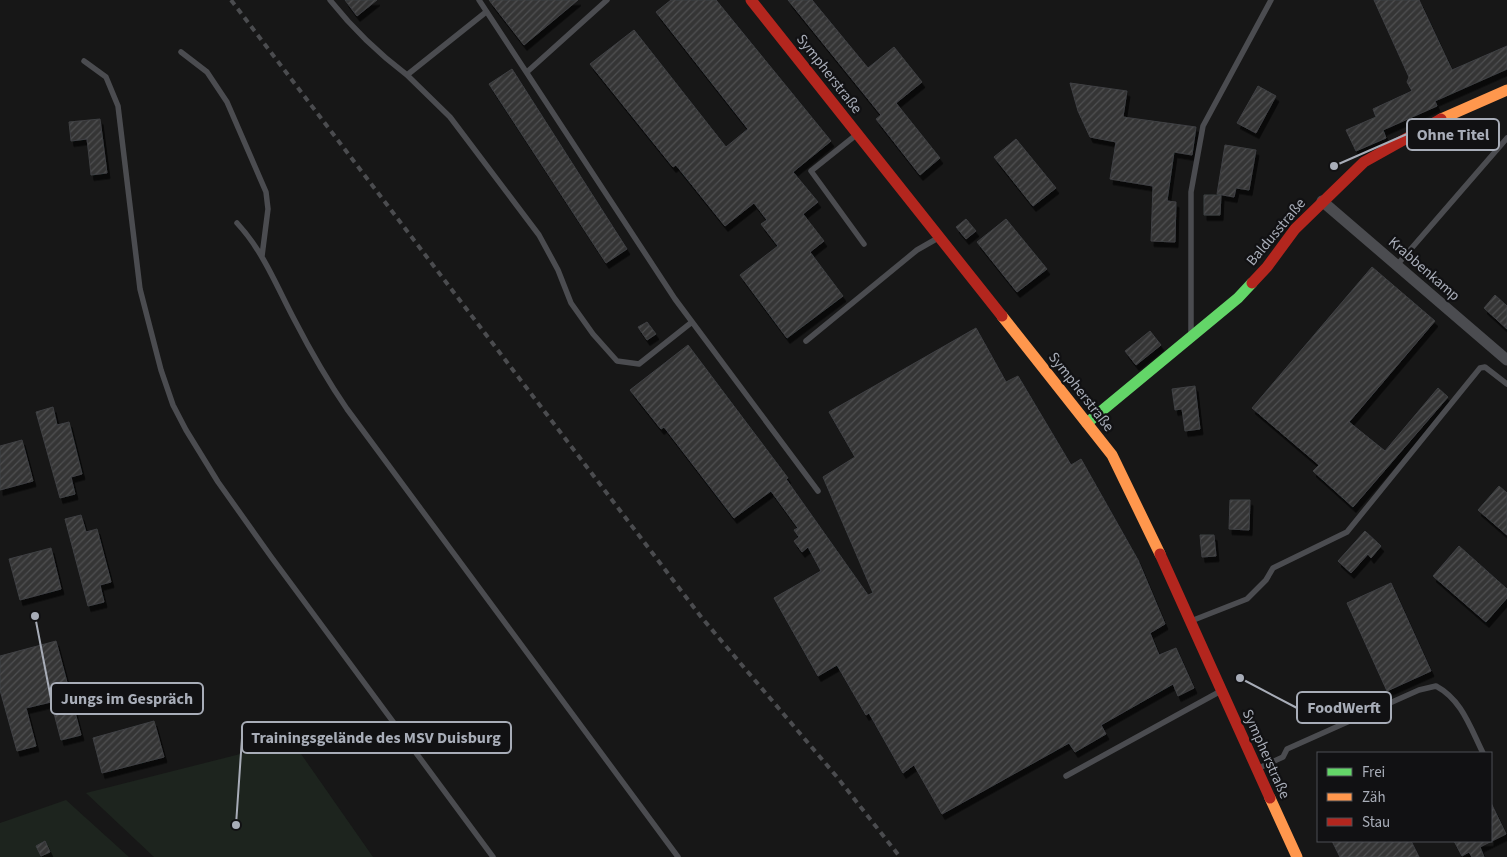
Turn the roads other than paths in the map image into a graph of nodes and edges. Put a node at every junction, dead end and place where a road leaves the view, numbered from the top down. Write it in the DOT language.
graph roads {
  1 [pos="330,0"];
  2 [pos="479,0"];
  3 [pos="607,0"];
  4 [pos="751,0"];
  5 [pos="1271,0"];
  6 [pos="486,12"];
  7 [pos="181,52"];
  8 [pos="84,61"];
  9 [pos="526,72"];
  10 [pos="407,75"];
  11 [pos="1507,90"];
  12 [pos="858,134"];
  13 [pos="1507,138"];
  14 [pos="1322,201"];
  15 [pos="237,223"];
  16 [pos="940,237"];
  17 [pos="864,244"];
  18 [pos="262,256"];
  19 [pos="1397,265"];
  20 [pos="692,322"];
  21 [pos="1191,337"];
  22 [pos="806,341"];
  23 [pos="1507,360"];
  24 [pos="1507,384"];
  25 [pos="1087,423"];
  26 [pos="818,491"];
  27 [pos="1190,621"];
  28 [pos="1221,691"];
  29 [pos="1483,752"];
  30 [pos="1257,770"];
  31 [pos="1066,776"];
  32 [pos="493,857"];
  33 [pos="678,857"];
  34 [pos="1298,857"];
  1 -- 10 [label="lane"];
  2 -- 6 [label="lane"];
  3 -- 9 [label="lane"];
  4 -- 12 [label="street, Sympherstraße"];
  5 -- 21 [label="lane"];
  6 -- 9 [label="lane"];
  6 -- 10 [label="lane"];
  7 -- 18 [label="lane"];
  8 -- 32 [label="lane"];
  9 -- 20 [label="lane"];
  10 -- 20 [label="lane"];
  11 -- 14 [label="street, Baldusstraße"];
  12 -- 16 [label="street, Sympherstraße"];
  12 -- 17 [label="lane"];
  13 -- 19 [label="lane"];
  14 -- 19 [label="street, Krabbenkamp"];
  14 -- 21 [label="street, Baldusstraße"];
  15 -- 18 [label="lane"];
  16 -- 22 [label="lane"];
  16 -- 25 [label="street, Sympherstraße"];
  18 -- 33 [label="lane"];
  19 -- 23 [label="street, Krabbenkamp"];
  20 -- 26 [label="lane"];
  21 -- 25 [label="street, Baldusstraße"];
  24 -- 27 [label="lane"];
  25 -- 27 [label="street, Sympherstraße"];
  27 -- 28 [label="street, Sympherstraße"];
  28 -- 30 [label="street, Sympherstraße"];
  28 -- 31 [label="lane"];
  29 -- 30 [label="lane"];
  30 -- 34 [label="street, Sympherstraße"];
}
